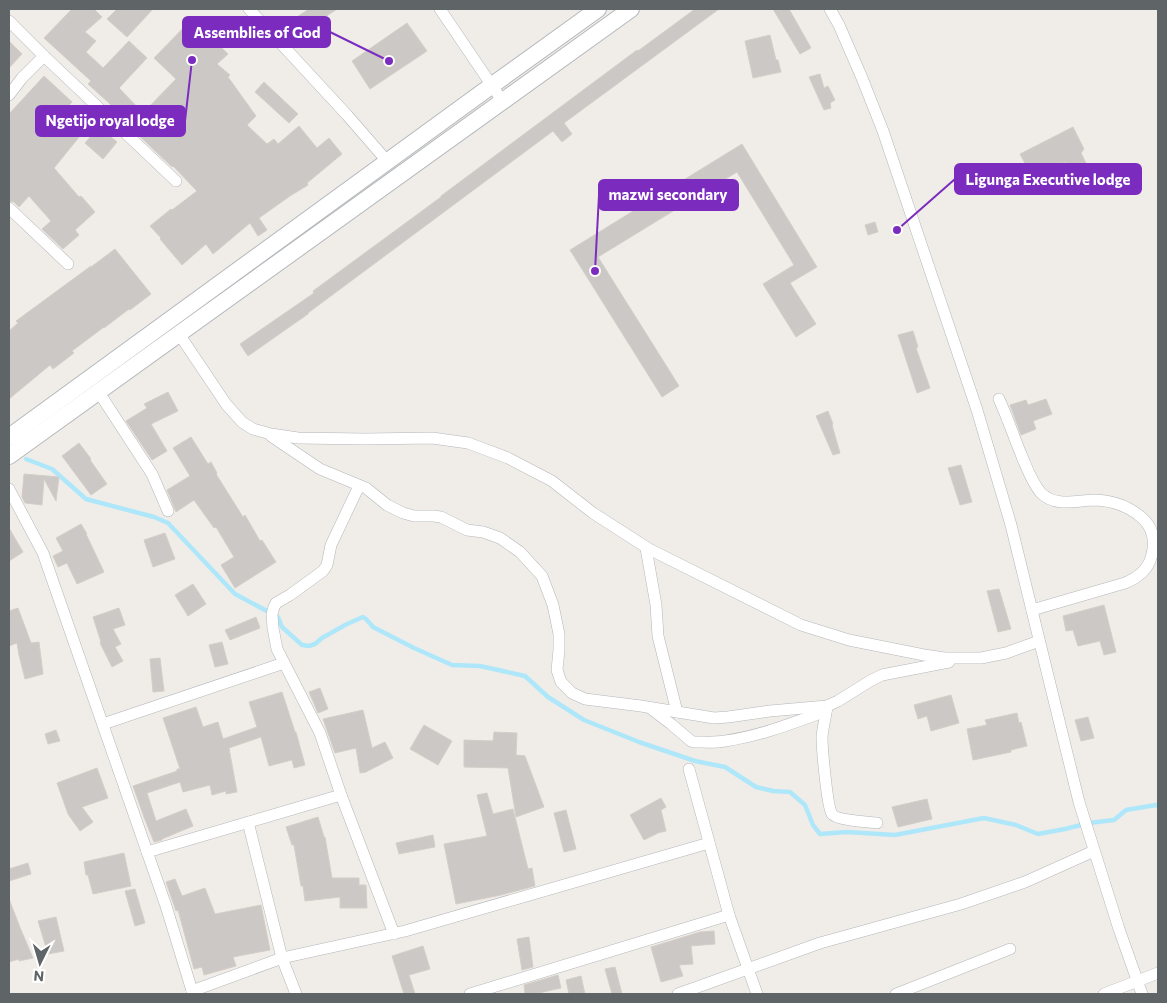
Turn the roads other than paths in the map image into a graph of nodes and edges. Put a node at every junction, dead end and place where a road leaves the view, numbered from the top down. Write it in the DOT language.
graph roads {
  1 [pos="249,9"];
  2 [pos="440,9"];
  3 [pos="598,9"];
  4 [pos="632,9"];
  5 [pos="830,9"];
  6 [pos="9,21"];
  7 [pos="44,56"];
  8 [pos="490,86"];
  9 [pos="9,95"];
  10 [pos="503,102"];
  11 [pos="387,161"];
  12 [pos="176,181"];
  13 [pos="9,208"];
  14 [pos="68,264"];
  15 [pos="179,334"];
  16 [pos="98,391"];
  17 [pos="1000,399"];
  18 [pos="266,432"];
  19 [pos="9,437"];
  20 [pos="9,456"];
  21 [pos="359,486"];
  22 [pos="9,488"];
  23 [pos="168,511"];
  24 [pos="646,548"];
  25 [pos="1032,610"];
  26 [pos="1039,641"];
  27 [pos="965,658"];
  28 [pos="284,663"];
  29 [pos="648,707"];
  30 [pos="827,708"];
  31 [pos="677,712"];
  32 [pos="103,724"];
  33 [pos="688,769"];
  34 [pos="341,795"];
  35 [pos="248,822"];
  36 [pos="877,823"];
  37 [pos="709,843"];
  38 [pos="1094,851"];
  39 [pos="147,852"];
  40 [pos="729,915"];
  41 [pos="394,934"];
  42 [pos="1010,948"];
  43 [pos="282,958"];
  44 [pos="748,970"];
  45 [pos="1158,973"];
  46 [pos="1137,982"];
  47 [pos="193,993"];
  48 [pos="296,994"];
  49 [pos="470,994"];
  50 [pos="678,994"];
  51 [pos="756,994"];
  52 [pos="896,994"];
  53 [pos="1104,994"];
  54 [pos="1142,994"];
  1 -- 11 [label="street"];
  2 -- 8 [label="street"];
  3 -- 8 [label="main road"];
  4 -- 10 [label="main road"];
  5 -- 25 [label="street"];
  6 -- 7 [label="street"];
  7 -- 9 [label="street"];
  7 -- 12 [label="street"];
  8 -- 10 [label="street"];
  8 -- 11 [label="main road"];
  10 -- 15 [label="main road"];
  11 -- 19 [label="main road"];
  13 -- 14 [label="street"];
  15 -- 16 [label="main road"];
  15 -- 18 [label="street"];
  16 -- 20 [label="main road"];
  16 -- 23 [label="street"];
  17 -- 25 [label="street"];
  18 -- 21 [label="street"];
  18 -- 24 [label="street"];
  21 -- 28 [label="street"];
  21 -- 29 [label="street"];
  22 -- 32 [label="street"];
  24 -- 27 [label="street"];
  24 -- 31 [label="street"];
  25 -- 26 [label="street"];
  26 -- 27 [label="street"];
  26 -- 38 [label="street"];
  27 -- 30 [label="street"];
  28 -- 32 [label="street"];
  28 -- 34 [label="street"];
  29 -- 30 [label="street"];
  29 -- 31 [label="street"];
  30 -- 31 [label="street"];
  30 -- 36 [label="street"];
  32 -- 39 [label="street"];
  33 -- 37 [label="street"];
  34 -- 35 [label="street"];
  34 -- 41 [label="street"];
  35 -- 39 [label="street"];
  35 -- 43 [label="street"];
  37 -- 40 [label="street"];
  37 -- 41 [label="street"];
  38 -- 44 [label="street"];
  38 -- 46 [label="street"];
  39 -- 47 [label="street"];
  40 -- 44 [label="street"];
  40 -- 49 [label="street"];
  41 -- 43 [label="street"];
  42 -- 52 [label="street"];
  43 -- 47 [label="street"];
  43 -- 48 [label="street"];
  44 -- 50 [label="street"];
  44 -- 51 [label="street"];
  45 -- 46 [label="street"];
  46 -- 53 [label="street"];
  46 -- 54 [label="street"];
}
